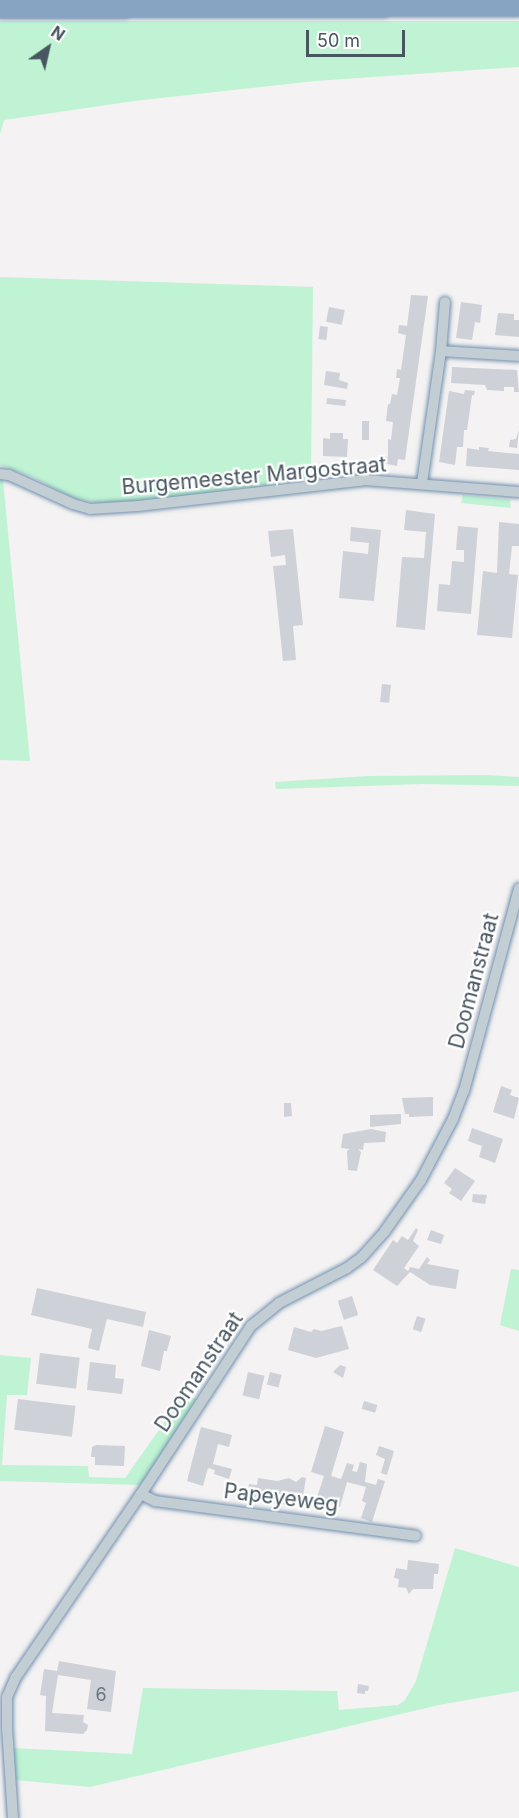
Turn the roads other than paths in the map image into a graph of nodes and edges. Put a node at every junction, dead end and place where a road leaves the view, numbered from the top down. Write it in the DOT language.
graph roads {
  1 [pos="519,6"];
  2 [pos="0,8"];
  3 [pos="445,302"];
  4 [pos="441,351"];
  5 [pos="519,356"];
  6 [pos="0,474"];
  7 [pos="422,483"];
  8 [pos="519,492"];
  9 [pos="519,888"];
  10 [pos="141,1494"];
  11 [pos="416,1536"];
  12 [pos="13,1818"];
  1 -- 2 [label="highway"];
  3 -- 4 [label="street"];
  4 -- 5 [label="street"];
  4 -- 7 [label="street"];
  6 -- 7 [label="street, Burgemeester Margostraat"];
  7 -- 8 [label="street, Burgemeester Margostraat"];
  9 -- 10 [label="street, Doomanstraat"];
  10 -- 11 [label="street, Papeyeweg"];
  10 -- 12 [label="street, Doomanstraat"];
}
